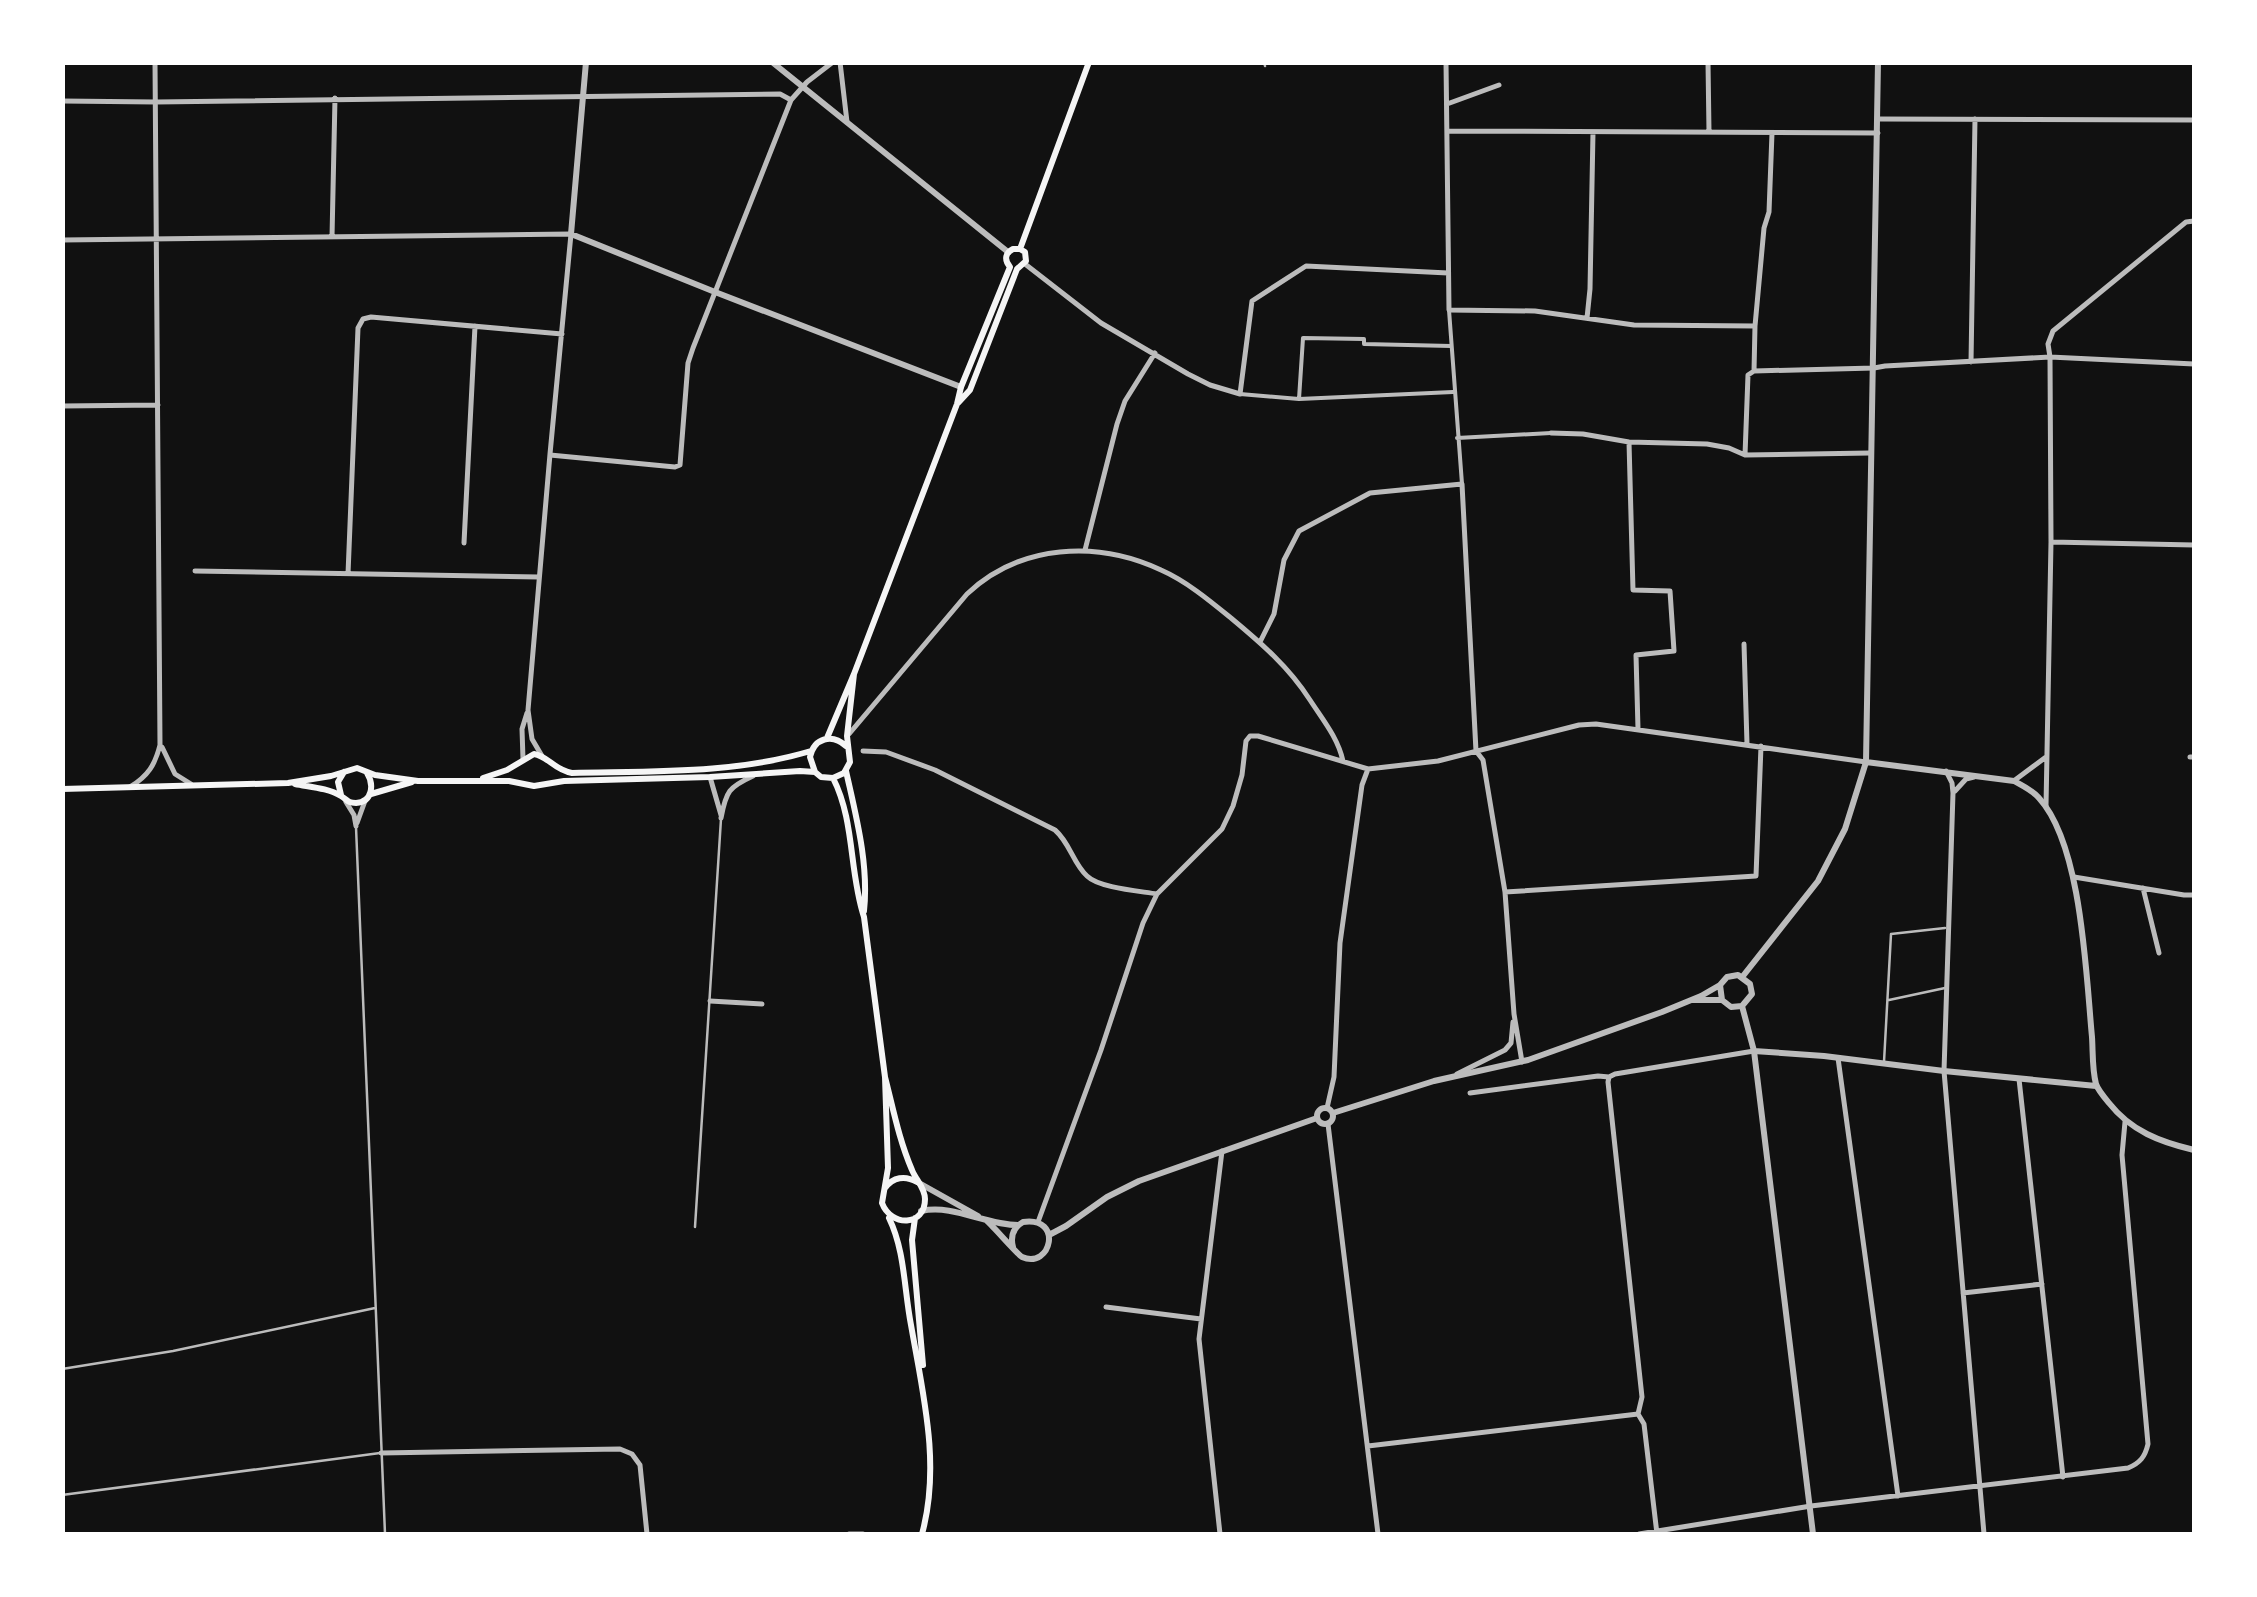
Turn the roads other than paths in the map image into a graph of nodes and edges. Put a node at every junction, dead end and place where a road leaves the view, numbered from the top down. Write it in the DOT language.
graph roads {
  1 [pos="155,62"];
  2 [pos="586,62"];
  3 [pos="772,62"];
  4 [pos="832,62"];
  5 [pos="840,62"];
  6 [pos="1090,62"];
  7 [pos="1446,62"];
  8 [pos="1708,62"];
  9 [pos="1878,62"];
  10 [pos="1500,85"];
  11 [pos="802,87"];
  12 [pos="583,95"];
  13 [pos="335,98"];
  14 [pos="791,100"];
  15 [pos="62,101"];
  16 [pos="156,102"];
  17 [pos="1447,104"];
  18 [pos="1878,119"];
  19 [pos="1975,119"];
  20 [pos="2194,120"];
  21 [pos="847,122"];
  22 [pos="1447,131"];
  23 [pos="1593,132"];
  24 [pos="1709,132"];
  25 [pos="1772,133"];
  26 [pos="1878,134"];
  27 [pos="2194,222"];
  28 [pos="572,234"];
  29 [pos="332,237"];
  30 [pos="156,239"];
  31 [pos="62,240"];
  32 [pos="1020,249"];
  33 [pos="1008,252"];
  34 [pos="1018,266"];
  35 [pos="1448,272"];
  36 [pos="715,292"];
  37 [pos="1449,310"];
  38 [pos="1587,318"];
  39 [pos="474,326"];
  40 [pos="1754,326"];
  41 [pos="562,334"];
  42 [pos="1451,346"];
  43 [pos="1156,353"];
  44 [pos="2050,357"];
  45 [pos="1971,362"];
  46 [pos="2194,364"];
  47 [pos="1874,368"];
  48 [pos="1754,371"];
  49 [pos="961,387"];
  50 [pos="1454,392"];
  51 [pos="1240,394"];
  52 [pos="1298,398"];
  53 [pos="957,404"];
  54 [pos="158,405"];
  55 [pos="62,406"];
  56 [pos="1551,434"];
  57 [pos="1458,438"];
  58 [pos="1629,442"];
  59 [pos="1873,453"];
  60 [pos="550,454"];
  61 [pos="1745,455"];
  62 [pos="1462,484"];
  63 [pos="2051,542"];
  64 [pos="464,543"];
  65 [pos="2194,545"];
  66 [pos="1085,550"];
  67 [pos="195,571"];
  68 [pos="348,574"];
  69 [pos="540,577"];
  70 [pos="1260,642"];
  71 [pos="1744,644"];
  72 [pos="854,674"];
  73 [pos="528,710"];
  74 [pos="1638,730"];
  75 [pos="847,736"];
  76 [pos="826,738"];
  77 [pos="1747,744"];
  78 [pos="160,745"];
  79 [pos="1761,746"];
  80 [pos="847,747"];
  81 [pos="811,751"];
  82 [pos="862,751"];
  83 [pos="1476,751"];
  84 [pos="2048,755"];
  85 [pos="542,756"];
  86 [pos="522,760"];
  87 [pos="1342,761"];
  88 [pos="1866,762"];
  89 [pos="550,764"];
  90 [pos="1368,769"];
  91 [pos="846,770"];
  92 [pos="345,771"];
  93 [pos="815,772"];
  94 [pos="1946,772"];
  95 [pos="367,773"];
  96 [pos="757,774"];
  97 [pos="1977,776"];
  98 [pos="710,777"];
  99 [pos="833,778"];
  100 [pos="477,780"];
  101 [pos="418,781"];
  102 [pos="2014,781"];
  103 [pos="288,783"];
  104 [pos="525,783"];
  105 [pos="195,786"];
  106 [pos="538,786"];
  107 [pos="129,788"];
  108 [pos="62,789"];
  109 [pos="1953,793"];
  110 [pos="343,797"];
  111 [pos="368,797"];
  112 [pos="2046,807"];
  113 [pos="721,818"];
  114 [pos="356,826"];
  115 [pos="2074,877"];
  116 [pos="2143,888"];
  117 [pos="1505,892"];
  118 [pos="1157,894"];
  119 [pos="2194,895"];
  120 [pos="864,917"];
  121 [pos="1949,928"];
  122 [pos="2159,953"];
  123 [pos="1743,976"];
  124 [pos="1720,985"];
  125 [pos="1947,988"];
  126 [pos="1692,1000"];
  127 [pos="1722,1000"];
  128 [pos="1888,1000"];
  129 [pos="710,1001"];
  130 [pos="762,1004"];
  131 [pos="1742,1006"];
  132 [pos="1514,1014"];
  133 [pos="1754,1051"];
  134 [pos="1838,1058"];
  135 [pos="1522,1062"];
  136 [pos="1884,1063"];
  137 [pos="1944,1071"];
  138 [pos="885,1077"];
  139 [pos="1449,1077"];
  140 [pos="1609,1077"];
  141 [pos="2019,1078"];
  142 [pos="2096,1086"];
  143 [pos="1470,1093"];
  144 [pos="1330,1111"];
  145 [pos="1318,1118"];
  146 [pos="2125,1122"];
  147 [pos="1328,1124"];
  148 [pos="2194,1150"];
  149 [pos="1222,1151"];
  150 [pos="918,1182"];
  151 [pos="883,1190"];
  152 [pos="884,1208"];
  153 [pos="918,1214"];
  154 [pos="985,1220"];
  155 [pos="1038,1222"];
  156 [pos="1019,1224"];
  157 [pos="695,1227"];
  158 [pos="1049,1235"];
  159 [pos="1013,1247"];
  160 [pos="2042,1284"];
  161 [pos="1963,1293"];
  162 [pos="1106,1306"];
  163 [pos="376,1308"];
  164 [pos="1201,1319"];
  165 [pos="62,1369"];
  166 [pos="924,1387"];
  167 [pos="1638,1414"];
  168 [pos="1367,1446"];
  169 [pos="381,1453"];
  170 [pos="2063,1476"];
  171 [pos="1980,1487"];
  172 [pos="62,1495"];
  173 [pos="1898,1496"];
  174 [pos="1811,1506"];
  175 [pos="1657,1533"];
  176 [pos="385,1534"];
  177 [pos="647,1534"];
  178 [pos="849,1534"];
  179 [pos="864,1534"];
  180 [pos="922,1534"];
  181 [pos="1220,1534"];
  182 [pos="1378,1534"];
  183 [pos="1639,1534"];
  184 [pos="1814,1534"];
  185 [pos="1984,1534"];
  1 -- 16 [label="street"];
  2 -- 12 [label="street"];
  3 -- 11 [label="street"];
  4 -- 11 [label="street"];
  5 -- 21 [label="street"];
  6 -- 32 [label="main road"];
  7 -- 17 [label="street"];
  8 -- 24 [label="street"];
  9 -- 18 [label="street"];
  10 -- 17 [label="street"];
  11 -- 14 [label="street"];
  11 -- 21 [label="street"];
  12 -- 13 [label="street"];
  12 -- 14 [label="street"];
  12 -- 28 [label="street"];
  13 -- 16 [label="street"];
  13 -- 29 [label="street"];
  14 -- 36 [label="street"];
  15 -- 16 [label="street"];
  16 -- 30 [label="street"];
  17 -- 22 [label="street"];
  18 -- 19 [label="street"];
  18 -- 26 [label="street"];
  19 -- 20 [label="street"];
  19 -- 45 [label="street"];
  21 -- 33 [label="street"];
  22 -- 23 [label="street"];
  22 -- 35 [label="street"];
  23 -- 24 [label="street"];
  23 -- 38 [label="street"];
  24 -- 25 [label="street"];
  25 -- 26 [label="street"];
  25 -- 40 [label="street"];
  26 -- 47 [label="street"];
  27 -- 44 [label="street"];
  28 -- 29 [label="street"];
  28 -- 36 [label="street"];
  28 -- 41 [label="street"];
  29 -- 30 [label="street"];
  30 -- 31 [label="street"];
  30 -- 54 [label="street"];
  32 -- 33 [label="main road"];
  32 -- 34 [label="main road"];
  33 -- 34 [label="main road"];
  34 -- 43 [label="street"];
  34 -- 49 [label="main road"];
  34 -- 53 [label="main road"];
  35 -- 37 [label="street"];
  35 -- 51 [label="street"];
  36 -- 49 [label="street"];
  36 -- 60 [label="street"];
  37 -- 38 [label="street"];
  37 -- 42 [label="street"];
  38 -- 40 [label="street"];
  39 -- 41 [label="street"];
  39 -- 64 [label="street"];
  39 -- 68 [label="street"];
  40 -- 48 [label="street"];
  41 -- 60 [label="street"];
  42 -- 50 [label="street"];
  42 -- 52 [label="street"];
  43 -- 51 [label="street"];
  43 -- 66 [label="street"];
  44 -- 45 [label="street"];
  44 -- 46 [label="street"];
  44 -- 63 [label="street"];
  45 -- 47 [label="street"];
  47 -- 48 [label="street"];
  47 -- 59 [label="street"];
  48 -- 61 [label="street"];
  49 -- 53 [label="main road"];
  50 -- 52 [label="street"];
  50 -- 57 [label="street"];
  51 -- 52 [label="street"];
  53 -- 72 [label="main road"];
  54 -- 55 [label="street"];
  54 -- 78 [label="street"];
  56 -- 57 [label="street"];
  56 -- 58 [label="street"];
  57 -- 62 [label="street"];
  58 -- 61 [label="street"];
  58 -- 74 [label="street"];
  59 -- 61 [label="street"];
  59 -- 88 [label="street"];
  60 -- 69 [label="street"];
  62 -- 70 [label="street"];
  62 -- 83 [label="street"];
  63 -- 65 [label="street"];
  63 -- 84 [label="street"];
  66 -- 70 [label="street"];
  66 -- 75 [label="street"];
  67 -- 68 [label="street"];
  68 -- 69 [label="street"];
  69 -- 73 [label="street"];
  70 -- 87 [label="street"];
  71 -- 77 [label="street"];
  72 -- 75 [label="main road"];
  72 -- 76 [label="main road"];
  73 -- 85 [label="street"];
  73 -- 86 [label="street"];
  74 -- 77 [label="street"];
  74 -- 83 [label="street"];
  75 -- 80 [label="main road"];
  76 -- 80 [label="main road"];
  76 -- 81 [label="main road"];
  77 -- 79 [label="street"];
  78 -- 105 [label="street"];
  78 -- 107 [label="street"];
  79 -- 88 [label="street"];
  79 -- 117 [label="street"];
  80 -- 91 [label="main road"];
  81 -- 89 [label="main road"];
  81 -- 93 [label="main road"];
  82 -- 118 [label="street"];
  83 -- 90 [label="street"];
  83 -- 117 [label="street"];
  84 -- 102 [label="street"];
  84 -- 112 [label="street"];
  85 -- 86 [label="main road"];
  85 -- 89 [label="main road"];
  86 -- 100 [label="main road"];
  86 -- 104 [label="main road"];
  87 -- 90 [label="street"];
  87 -- 118 [label="street"];
  88 -- 94 [label="street"];
  88 -- 123 [label="street"];
  89 -- 106 [label="main road"];
  90 -- 144 [label="street"];
  91 -- 99 [label="main road"];
  91 -- 120 [label="main road"];
  92 -- 95 [label="main road"];
  92 -- 103 [label="main road"];
  92 -- 110 [label="main road"];
  93 -- 96 [label="main road"];
  93 -- 99 [label="main road"];
  94 -- 97 [label="street"];
  94 -- 109 [label="street"];
  95 -- 101 [label="main road"];
  95 -- 111 [label="main road"];
  96 -- 98 [label="main road"];
  96 -- 113 [label="street"];
  97 -- 102 [label="street"];
  97 -- 109 [label="street"];
  98 -- 106 [label="main road"];
  98 -- 113 [label="street"];
  99 -- 120 [label="main road"];
  100 -- 101 [label="main road"];
  100 -- 104 [label="main road"];
  101 -- 111 [label="main road"];
  102 -- 112 [label="street"];
  103 -- 105 [label="main road"];
  103 -- 110 [label="main road"];
  104 -- 106 [label="main road"];
  105 -- 107 [label="main road"];
  107 -- 108 [label="main road"];
  109 -- 121 [label="street"];
  110 -- 111 [label="main road"];
  110 -- 114 [label="street"];
  111 -- 114 [label="street"];
  112 -- 115 [label="street"];
  113 -- 129 [label="lane"];
  114 -- 163 [label="lane"];
  115 -- 116 [label="street"];
  115 -- 142 [label="street"];
  116 -- 119 [label="street"];
  116 -- 122 [label="street"];
  117 -- 132 [label="street"];
  118 -- 155 [label="street"];
  120 -- 138 [label="main road"];
  121 -- 125 [label="street"];
  121 -- 128 [label="lane"];
  123 -- 124 [label="street"];
  123 -- 131 [label="street"];
  124 -- 126 [label="street"];
  124 -- 127 [label="street"];
  125 -- 128 [label="lane"];
  125 -- 137 [label="street"];
  126 -- 127 [label="street"];
  126 -- 135 [label="street"];
  127 -- 131 [label="street"];
  128 -- 136 [label="lane"];
  129 -- 130 [label="street"];
  129 -- 157 [label="lane"];
  131 -- 133 [label="street"];
  132 -- 135 [label="street"];
  132 -- 139 [label="street"];
  133 -- 134 [label="street"];
  133 -- 140 [label="street"];
  133 -- 174 [label="street"];
  134 -- 136 [label="street"];
  134 -- 173 [label="street"];
  135 -- 139 [label="street"];
  136 -- 137 [label="street"];
  137 -- 141 [label="street"];
  137 -- 161 [label="street"];
  138 -- 150 [label="main road"];
  138 -- 151 [label="main road"];
  139 -- 144 [label="street"];
  140 -- 143 [label="street"];
  140 -- 167 [label="street"];
  141 -- 142 [label="street"];
  141 -- 160 [label="street"];
  142 -- 146 [label="street"];
  144 -- 145 [label="street"];
  144 -- 147 [label="street"];
  145 -- 147 [label="street"];
  145 -- 149 [label="street"];
  146 -- 148 [label="street"];
  146 -- 170 [label="street"];
  147 -- 168 [label="street"];
  149 -- 158 [label="street"];
  149 -- 164 [label="street"];
  150 -- 151 [label="main road"];
  150 -- 153 [label="main road"];
  150 -- 154 [label="street"];
  151 -- 152 [label="main road"];
  152 -- 153 [label="main road"];
  152 -- 166 [label="main road"];
  153 -- 154 [label="street"];
  153 -- 166 [label="main road"];
  154 -- 156 [label="street"];
  154 -- 159 [label="street"];
  155 -- 156 [label="street"];
  155 -- 158 [label="street"];
  156 -- 159 [label="street"];
  158 -- 159 [label="street"];
  160 -- 161 [label="street"];
  160 -- 170 [label="street"];
  161 -- 171 [label="street"];
  162 -- 164 [label="street"];
  163 -- 165 [label="lane"];
  163 -- 169 [label="lane"];
  164 -- 181 [label="street"];
  166 -- 180 [label="main road"];
  167 -- 168 [label="street"];
  167 -- 175 [label="street"];
  168 -- 182 [label="street"];
  169 -- 172 [label="lane"];
  169 -- 176 [label="lane"];
  169 -- 177 [label="street"];
  170 -- 171 [label="street"];
  171 -- 173 [label="street"];
  171 -- 185 [label="street"];
  173 -- 174 [label="street"];
  174 -- 175 [label="street"];
  174 -- 184 [label="street"];
  175 -- 183 [label="street"];
  178 -- 179 [label="street"];
}
